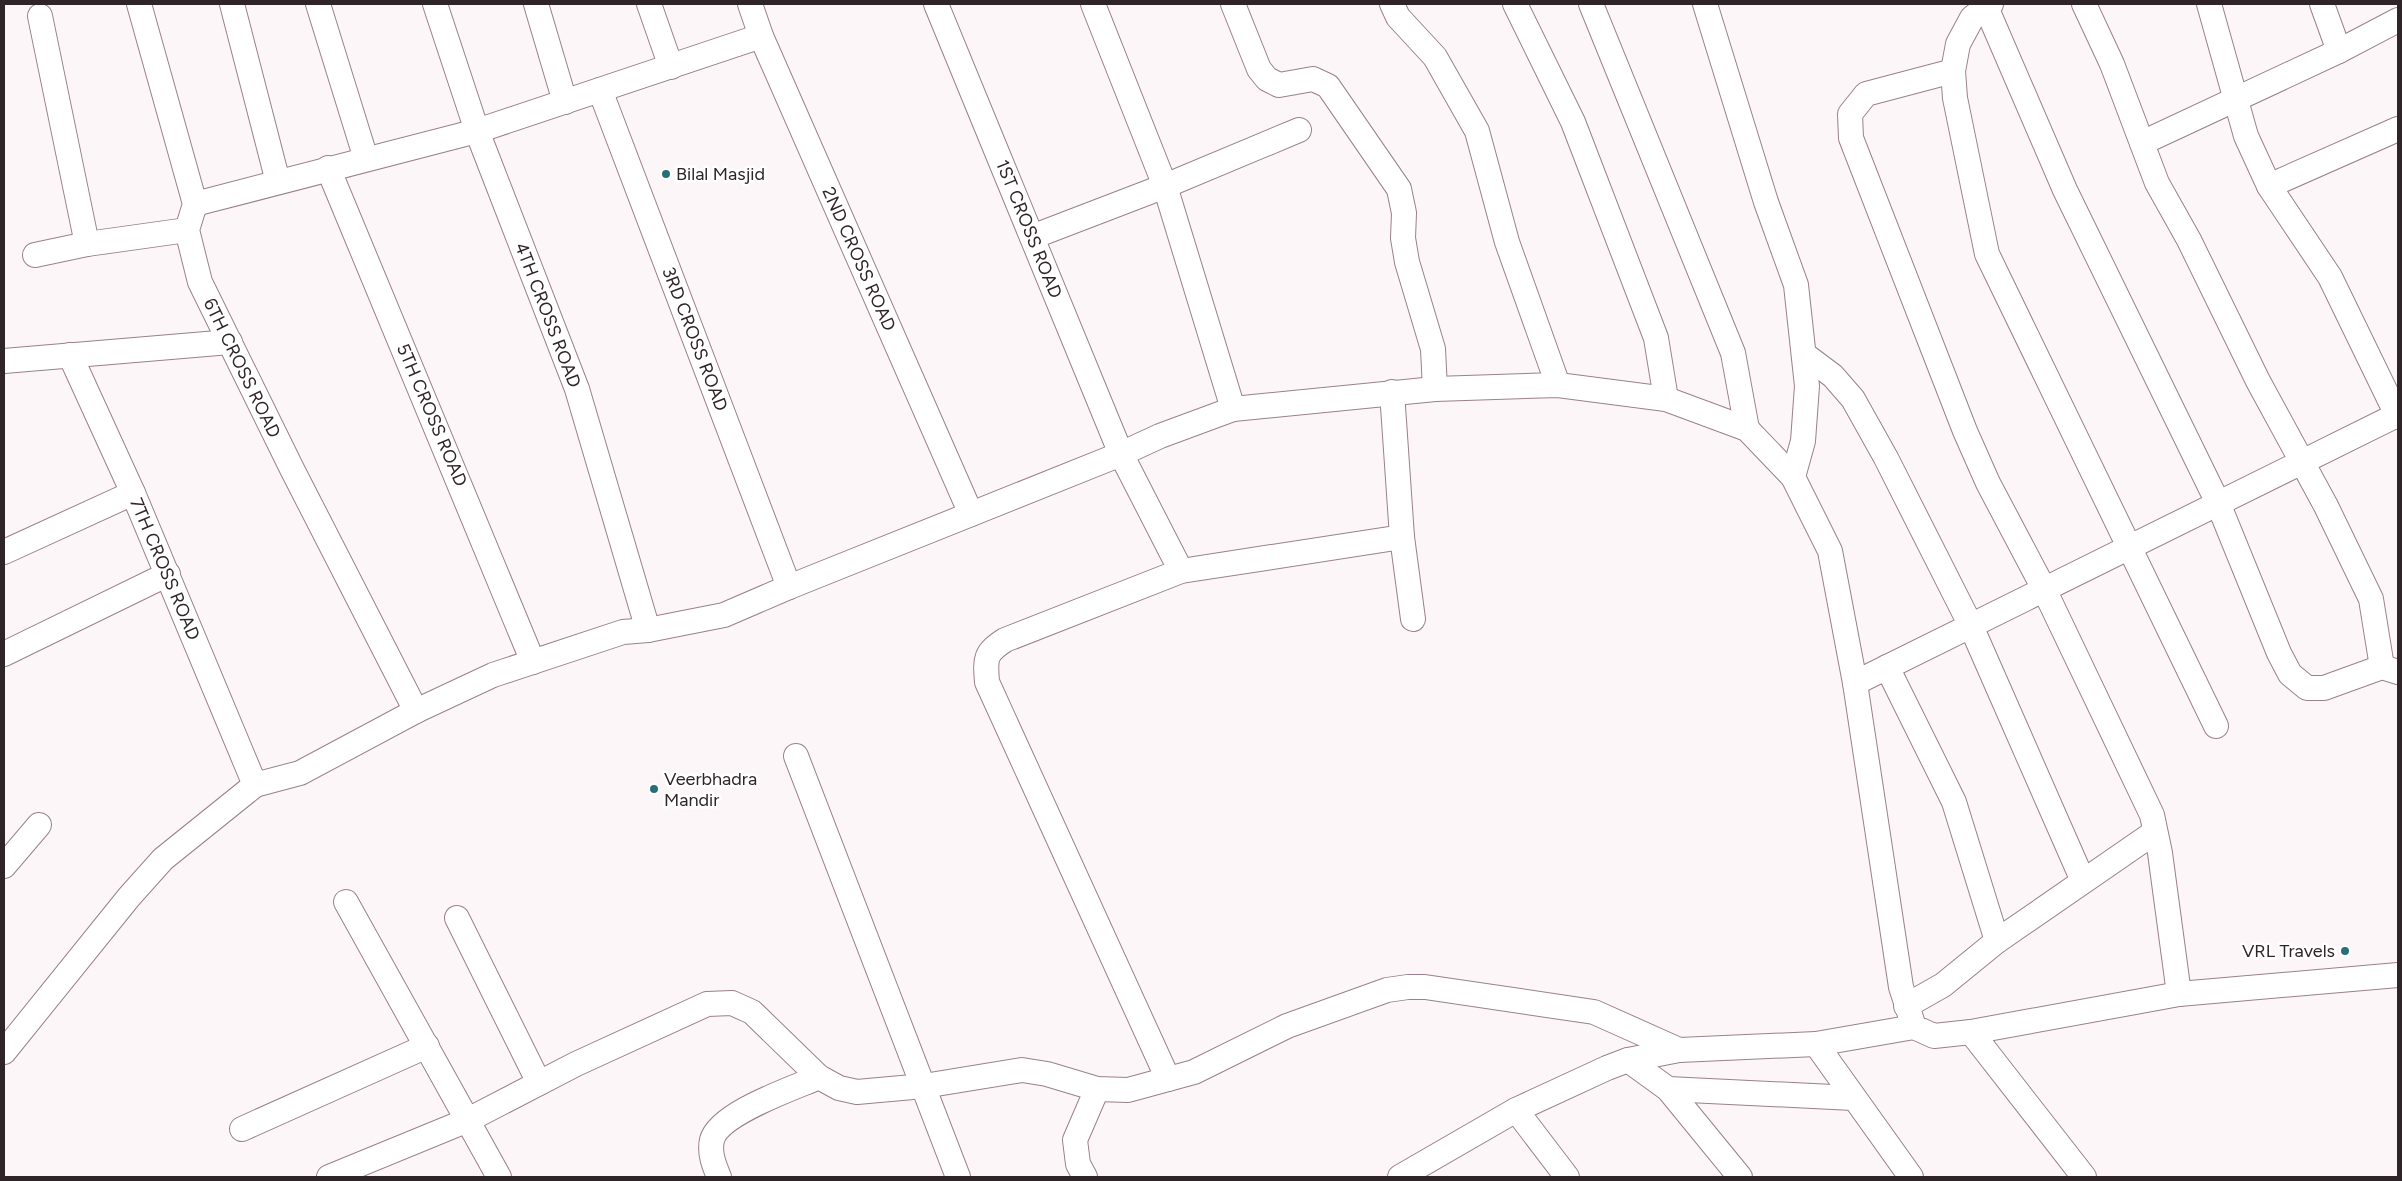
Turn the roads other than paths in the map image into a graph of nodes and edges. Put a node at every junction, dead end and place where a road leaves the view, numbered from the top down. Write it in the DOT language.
graph roads {
  1 [pos="139,4"];
  2 [pos="232,4"];
  3 [pos="318,4"];
  4 [pos="435,4"];
  5 [pos="536,4"];
  6 [pos="649,4"];
  7 [pos="750,4"];
  8 [pos="936,4"];
  9 [pos="1093,4"];
  10 [pos="1233,4"];
  11 [pos="1392,4"];
  12 [pos="1515,4"];
  13 [pos="1591,4"];
  14 [pos="1705,4"];
  15 [pos="2084,4"];
  16 [pos="2209,4"];
  17 [pos="2322,4"];
  18 [pos="1988,5"];
  19 [pos="40,16"];
  20 [pos="2398,20"];
  21 [pos="761,36"];
  22 [pos="2339,51"];
  23 [pos="671,67"];
  24 [pos="1953,71"];
  25 [pos="600,90"];
  26 [pos="2235,99"];
  27 [pos="565,102"];
  28 [pos="2398,129"];
  29 [pos="1299,130"];
  30 [pos="477,131"];
  31 [pos="2142,143"];
  32 [pos="366,159"];
  33 [pos="328,168"];
  34 [pos="278,182"];
  35 [pos="1165,186"];
  36 [pos="2268,186"];
  37 [pos="195,204"];
  38 [pos="187,230"];
  39 [pos="1032,237"];
  40 [pos="87,244"];
  41 [pos="35,255"];
  42 [pos="230,342"];
  43 [pos="70,355"];
  44 [pos="1805,355"];
  45 [pos="4,361"];
  46 [pos="1558,385"];
  47 [pos="1435,389"];
  48 [pos="1392,392"];
  49 [pos="1666,399"];
  50 [pos="1233,410"];
  51 [pos="2398,416"];
  52 [pos="1747,429"];
  53 [pos="1121,454"];
  54 [pos="2302,462"];
  55 [pos="1793,477"];
  56 [pos="133,493"];
  57 [pos="2218,503"];
  58 [pos="971,514"];
  59 [pos="1402,537"];
  60 [pos="2130,547"];
  61 [pos="4,552"];
  62 [pos="1181,571"];
  63 [pos="168,574"];
  64 [pos="789,587"];
  65 [pos="2044,589"];
  66 [pos="1413,620"];
  67 [pos="1971,626"];
  68 [pos="648,630"];
  69 [pos="4,654"];
  70 [pos="533,662"];
  71 [pos="1887,667"];
  72 [pos="2390,669"];
  73 [pos="1855,683"];
  74 [pos="416,711"];
  75 [pos="2216,726"];
  76 [pos="796,756"];
  77 [pos="255,785"];
  78 [pos="39,825"];
  79 [pos="2156,832"];
  80 [pos="4,866"];
  81 [pos="2083,881"];
  82 [pos="346,902"];
  83 [pos="457,918"];
  84 [pos="1996,941"];
  85 [pos="2398,974"];
  86 [pos="2180,994"];
  87 [pos="1910,1016"];
  88 [pos="1971,1032"];
  89 [pos="1816,1044"];
  90 [pos="427,1046"];
  91 [pos="1679,1050"];
  92 [pos="4,1052"];
  93 [pos="1628,1060"];
  94 [pos="819,1077"];
  95 [pos="1168,1079"];
  96 [pos="538,1083"];
  97 [pos="924,1086"];
  98 [pos="1097,1089"];
  99 [pos="1668,1089"];
  100 [pos="1854,1098"];
  101 [pos="1516,1110"];
  102 [pos="468,1120"];
  103 [pos="242,1130"];
  104 [pos="329,1177"];
  105 [pos="498,1177"];
  106 [pos="719,1177"];
  107 [pos="958,1177"];
  108 [pos="1085,1177"];
  109 [pos="1400,1177"];
  110 [pos="1567,1177"];
  111 [pos="1740,1177"];
  112 [pos="1911,1177"];
  113 [pos="2084,1177"];
  1 -- 37 [label="street"];
  2 -- 34 [label="street"];
  3 -- 32 [label="street"];
  4 -- 30 [label="street, 4TH CROSS ROAD"];
  5 -- 27 [label="street"];
  6 -- 23 [label="street"];
  7 -- 21 [label="street, 2ND CROSS ROAD"];
  8 -- 39 [label="street, 1ST CROSS ROAD"];
  9 -- 35 [label="street"];
  10 -- 47 [label="street"];
  11 -- 46 [label="street"];
  12 -- 49 [label="street"];
  13 -- 52 [label="street"];
  14 -- 44 [label="street"];
  15 -- 31 [label="street"];
  16 -- 26 [label="street"];
  17 -- 22 [label="street"];
  18 -- 24 [label="street"];
  18 -- 57 [label="street"];
  19 -- 40 [label="street"];
  20 -- 22 [label="street"];
  21 -- 23 [label="street"];
  21 -- 58 [label="street, 2ND CROSS ROAD"];
  22 -- 26 [label="street"];
  23 -- 25 [label="street"];
  24 -- 60 [label="street"];
  24 -- 65 [label="street"];
  25 -- 27 [label="street"];
  25 -- 64 [label="street, 3RD CROSS ROAD"];
  26 -- 31 [label="street"];
  26 -- 36 [label="street"];
  27 -- 30 [label="street"];
  28 -- 36 [label="street"];
  29 -- 35 [label="street"];
  30 -- 32 [label="street"];
  30 -- 68 [label="street, 4TH CROSS ROAD"];
  31 -- 54 [label="street"];
  32 -- 33 [label="street"];
  33 -- 34 [label="street"];
  33 -- 70 [label="street, 5TH CROSS ROAD"];
  34 -- 37 [label="street"];
  35 -- 39 [label="street"];
  35 -- 50 [label="street"];
  36 -- 51 [label="street"];
  37 -- 38 [label="street"];
  38 -- 40 [label="street"];
  38 -- 42 [label="street, 6TH CROSS ROAD"];
  39 -- 53 [label="street, 1ST CROSS ROAD"];
  40 -- 41 [label="street"];
  42 -- 43 [label="street"];
  42 -- 74 [label="street, 6TH CROSS ROAD"];
  43 -- 45 [label="street"];
  43 -- 56 [label="street, 7TH CROSS ROAD"];
  44 -- 55 [label="street"];
  44 -- 67 [label="street"];
  46 -- 47 [label="street"];
  46 -- 49 [label="street"];
  47 -- 48 [label="street"];
  48 -- 50 [label="street"];
  48 -- 59 [label="street"];
  49 -- 52 [label="street"];
  50 -- 53 [label="street"];
  51 -- 54 [label="street"];
  52 -- 55 [label="street"];
  53 -- 58 [label="street"];
  53 -- 62 [label="street, 1ST CROSS ROAD"];
  54 -- 57 [label="street"];
  54 -- 72 [label="street"];
  55 -- 73 [label="street"];
  56 -- 61 [label="street"];
  56 -- 63 [label="street, 7TH CROSS ROAD"];
  57 -- 60 [label="street"];
  57 -- 72 [label="street"];
  58 -- 64 [label="street"];
  59 -- 62 [label="street"];
  59 -- 66 [label="street"];
  60 -- 65 [label="street"];
  60 -- 75 [label="street"];
  62 -- 95 [label="street"];
  63 -- 69 [label="street"];
  63 -- 77 [label="street, 7TH CROSS ROAD"];
  64 -- 68 [label="street"];
  65 -- 67 [label="street"];
  65 -- 79 [label="street"];
  67 -- 71 [label="street"];
  67 -- 81 [label="street"];
  68 -- 70 [label="street"];
  70 -- 74 [label="street"];
  71 -- 73 [label="street"];
  71 -- 84 [label="street"];
  73 -- 87 [label="street"];
  74 -- 77 [label="street"];
  76 -- 97 [label="street"];
  77 -- 92 [label="street"];
  78 -- 80 [label="street"];
  79 -- 81 [label="street"];
  79 -- 86 [label="street"];
  81 -- 84 [label="street"];
  82 -- 90 [label="street"];
  83 -- 96 [label="street"];
  84 -- 87 [label="street"];
  85 -- 86 [label="street"];
  86 -- 88 [label="street"];
  87 -- 88 [label="street"];
  87 -- 89 [label="street"];
  88 -- 113 [label="street"];
  89 -- 91 [label="street"];
  89 -- 100 [label="street"];
  90 -- 102 [label="street"];
  90 -- 103 [label="street"];
  91 -- 93 [label="street"];
  91 -- 95 [label="street"];
  93 -- 99 [label="street"];
  93 -- 101 [label="street"];
  94 -- 96 [label="street"];
  94 -- 97 [label="street"];
  94 -- 106 [label="street"];
  95 -- 98 [label="street"];
  96 -- 102 [label="street"];
  97 -- 98 [label="street"];
  97 -- 107 [label="street"];
  98 -- 108 [label="street"];
  99 -- 100 [label="street"];
  99 -- 111 [label="street"];
  100 -- 112 [label="street"];
  101 -- 109 [label="street"];
  101 -- 110 [label="street"];
  102 -- 104 [label="street"];
  102 -- 105 [label="street"];
}
